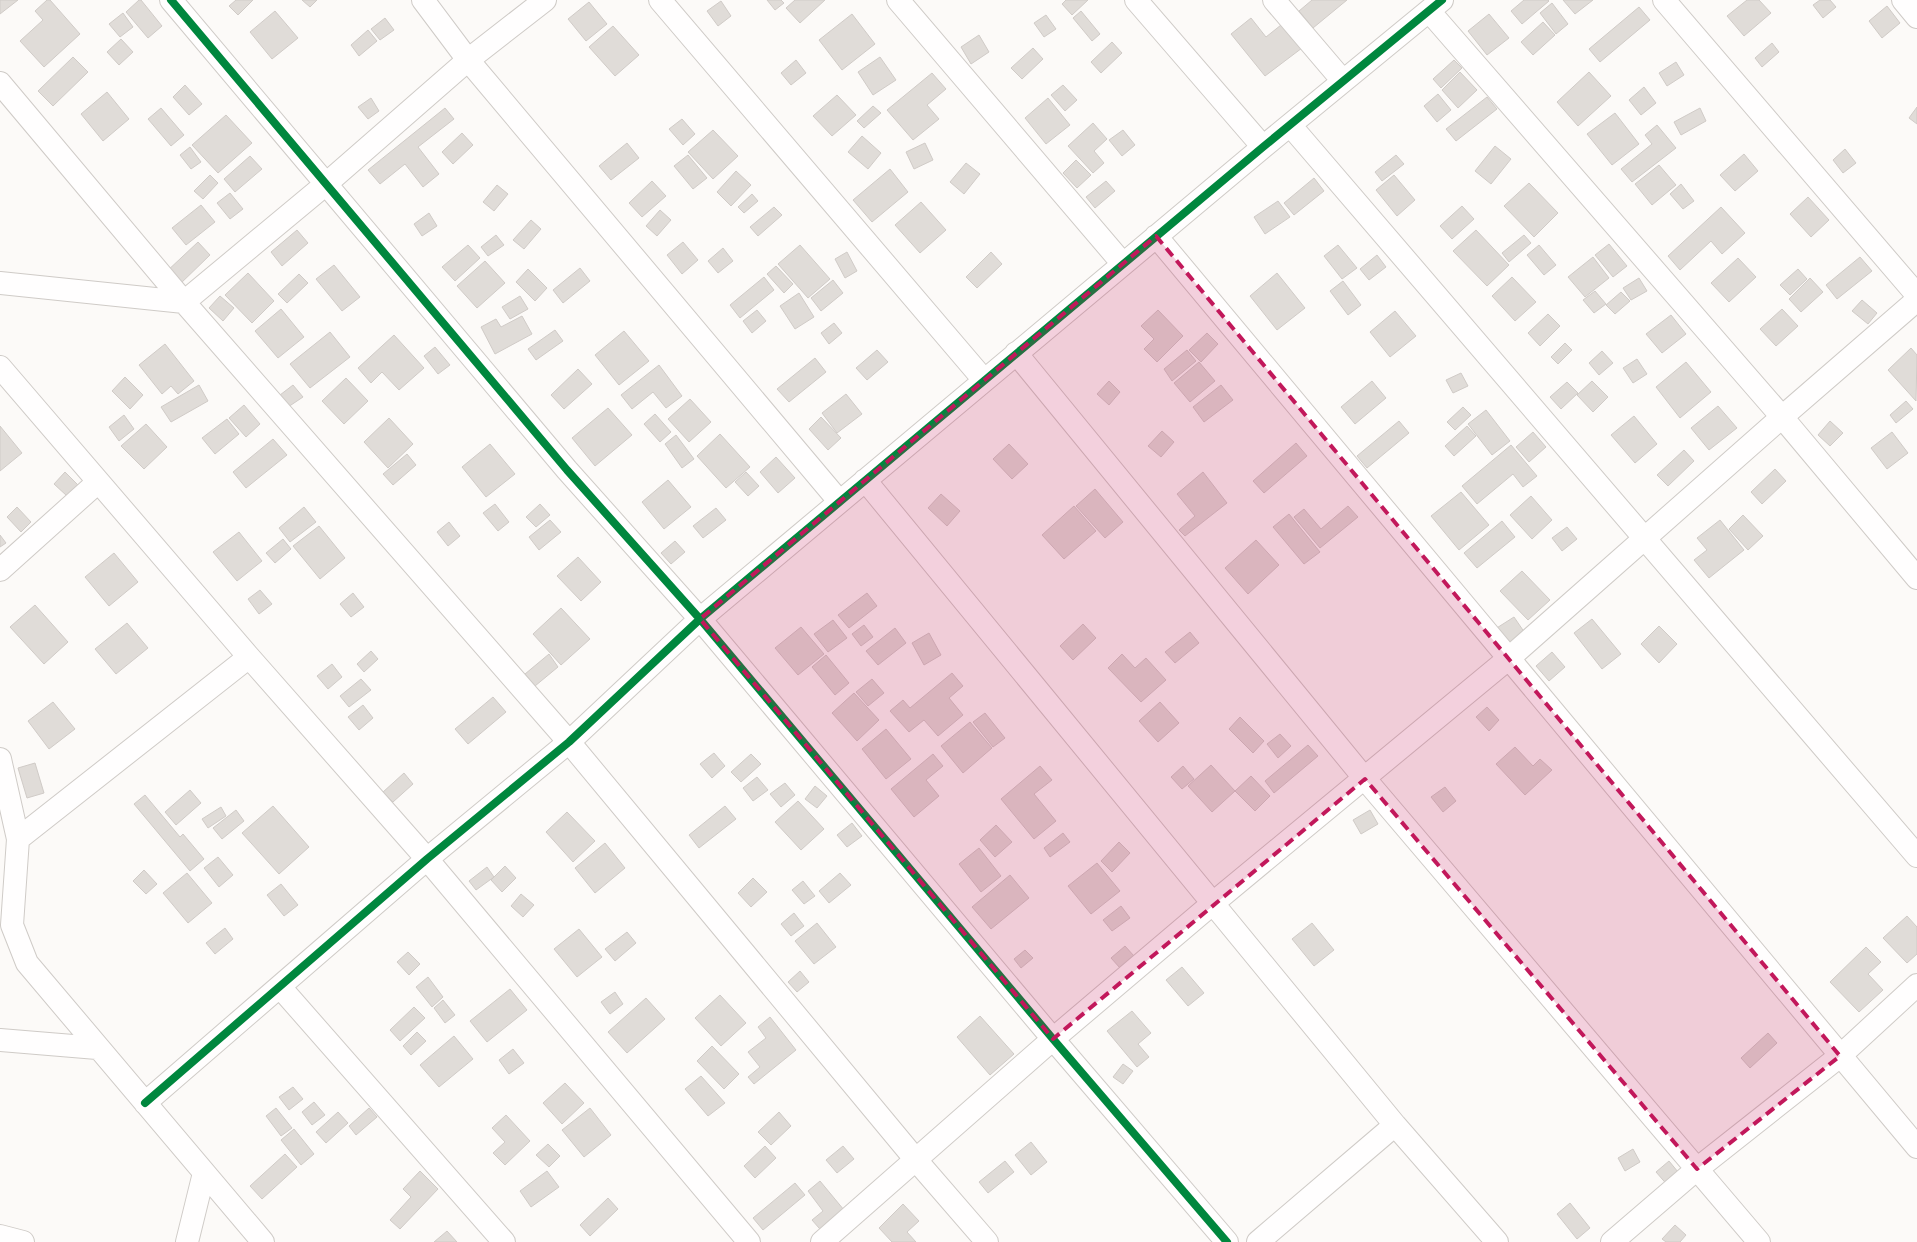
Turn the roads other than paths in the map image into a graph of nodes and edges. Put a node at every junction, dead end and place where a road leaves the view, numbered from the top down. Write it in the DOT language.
graph roads {
  1 [pos="171,0"];
  2 [pos="545,0"];
  3 [pos="660,0"];
  4 [pos="898,0"];
  5 [pos="1136,0"];
  6 [pos="1274,0"];
  7 [pos="1664,0"];
  8 [pos="1903,0"];
  9 [pos="425,1"];
  10 [pos="1436,6"];
  11 [pos="1917,17"];
  12 [pos="468,60"];
  13 [pos="1343,81"];
  14 [pos="0,82"];
  15 [pos="1290,125"];
  16 [pos="1263,147"];
  17 [pos="326,184"];
  18 [pos="1156,236"];
  19 [pos="1123,264"];
  20 [pos="0,283"];
  21 [pos="1917,295"];
  22 [pos="1917,300"];
  23 [pos="184,302"];
  24 [pos="1016,353"];
  25 [pos="0,367"];
  26 [pos="984,380"];
  27 [pos="1782,417"];
  28 [pos="864,480"];
  29 [pos="98,482"];
  30 [pos="839,501"];
  31 [pos="1644,539"];
  32 [pos="0,570"];
  33 [pos="1917,578"];
  34 [pos="700,619"];
  35 [pos="249,657"];
  36 [pos="1508,659"];
  37 [pos="569,742"];
  38 [pos="0,759"];
  39 [pos="1365,779"];
  40 [pos="18,839"];
  41 [pos="1917,856"];
  42 [pos="427,859"];
  43 [pos="1212,904"];
  44 [pos="1917,985"];
  45 [pos="280,987"];
  46 [pos="1053,1039"];
  47 [pos="0,1040"];
  48 [pos="97,1048"];
  49 [pos="1840,1056"];
  50 [pos="145,1103"];
  51 [pos="1395,1125"];
  52 [pos="1917,1147"];
  53 [pos="916,1160"];
  54 [pos="1697,1169"];
  55 [pos="204,1173"];
  56 [pos="0,1236"];
  57 [pos="23,1242"];
  58 [pos="187,1242"];
  59 [pos="263,1242"];
  60 [pos="504,1242"];
  61 [pos="749,1242"];
  62 [pos="822,1242"];
  63 [pos="987,1242"];
  64 [pos="1227,1242"];
  65 [pos="1258,1242"];
  66 [pos="1497,1242"];
  67 [pos="1612,1242"];
  68 [pos="1759,1242"];
  1 -- 17 [label="street"];
  2 -- 12 [label="street"];
  3 -- 26 [label="street"];
  4 -- 19 [label="street"];
  5 -- 16 [label="street"];
  6 -- 13 [label="street"];
  7 -- 21 [label="street"];
  8 -- 11 [label="street"];
  9 -- 12 [label="street"];
  10 -- 13 [label="street"];
  10 -- 27 [label="street"];
  12 -- 17 [label="street"];
  12 -- 30 [label="street"];
  13 -- 15 [label="street"];
  14 -- 23 [label="street"];
  15 -- 16 [label="street"];
  15 -- 31 [label="street"];
  16 -- 18 [label="street"];
  17 -- 23 [label="street"];
  17 -- 34 [label="street"];
  18 -- 19 [label="street"];
  18 -- 36 [label="street"];
  19 -- 24 [label="street"];
  20 -- 23 [label="street"];
  22 -- 27 [label="street"];
  23 -- 37 [label="street"];
  24 -- 26 [label="street"];
  24 -- 39 [label="street"];
  25 -- 29 [label="street"];
  26 -- 28 [label="street"];
  27 -- 31 [label="street"];
  27 -- 33 [label="street"];
  28 -- 30 [label="street"];
  28 -- 43 [label="street"];
  29 -- 32 [label="street"];
  29 -- 35 [label="street"];
  30 -- 34 [label="street"];
  31 -- 36 [label="street"];
  31 -- 41 [label="street"];
  34 -- 37 [label="street"];
  34 -- 46 [label="street"];
  35 -- 40 [label="street"];
  35 -- 42 [label="street"];
  36 -- 39 [label="street"];
  36 -- 49 [label="street"];
  37 -- 42 [label="street"];
  37 -- 53 [label="street"];
  38 -- 40 [label="street"];
  39 -- 43 [label="street"];
  39 -- 54 [label="street"];
  40 -- 48 [label="street"];
  42 -- 45 [label="street"];
  42 -- 61 [label="street"];
  43 -- 46 [label="street"];
  43 -- 51 [label="street"];
  44 -- 49 [label="street"];
  45 -- 50 [label="street"];
  45 -- 60 [label="street"];
  46 -- 53 [label="street"];
  46 -- 64 [label="street"];
  47 -- 48 [label="street"];
  48 -- 50 [label="street"];
  49 -- 52 [label="street"];
  49 -- 54 [label="street"];
  50 -- 55 [label="street"];
  51 -- 65 [label="street"];
  51 -- 66 [label="street"];
  53 -- 62 [label="street"];
  53 -- 63 [label="street"];
  54 -- 67 [label="street"];
  54 -- 68 [label="street"];
  55 -- 58 [label="street"];
  55 -- 59 [label="street"];
  56 -- 57 [label="street"];
}
